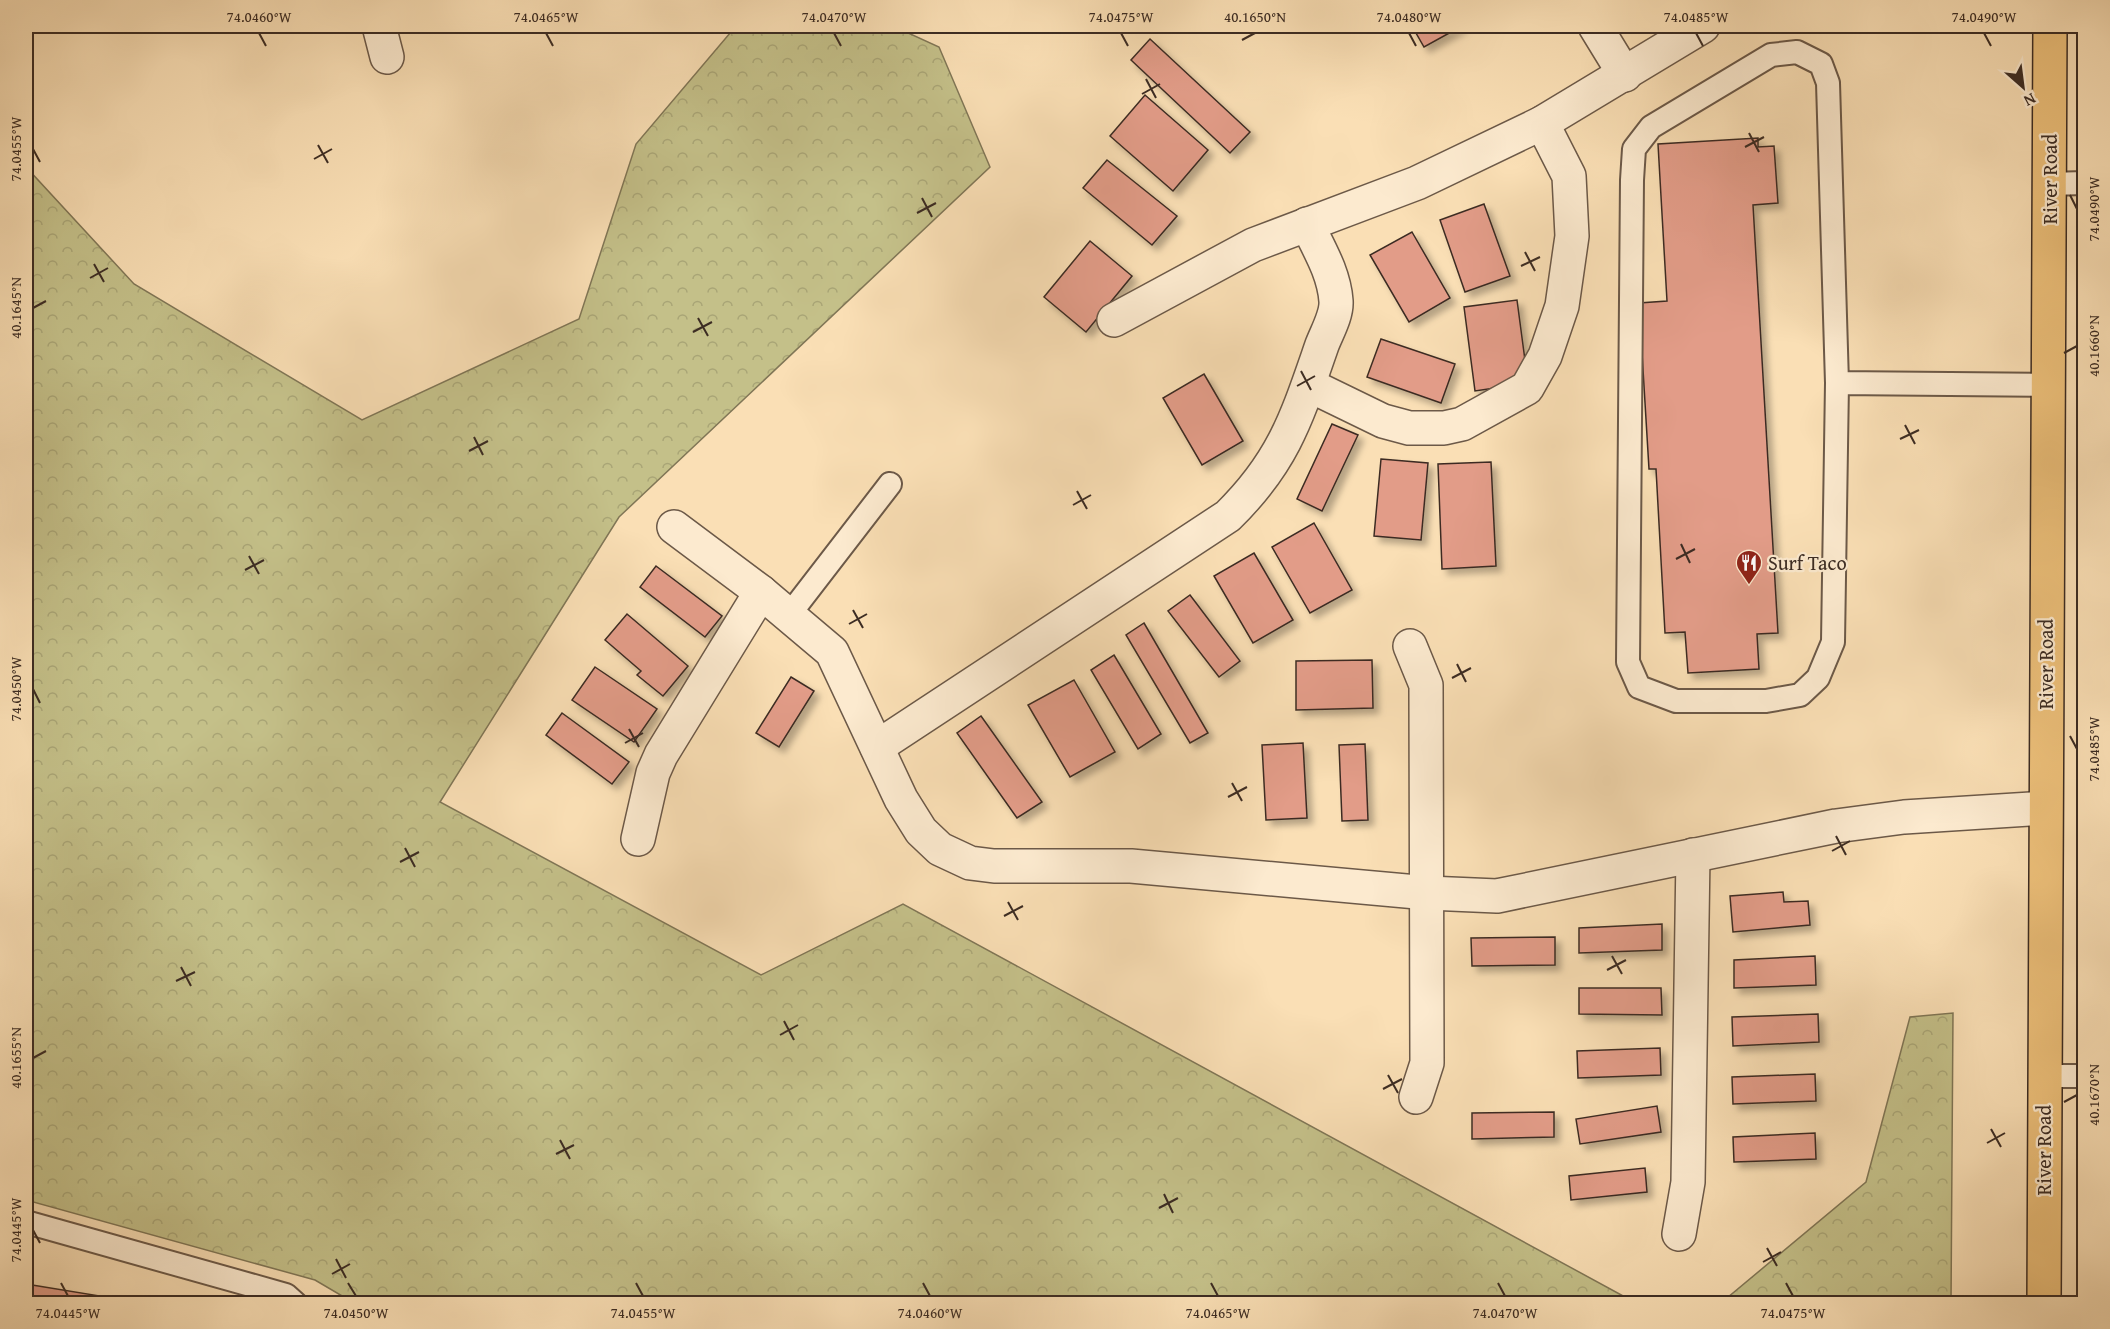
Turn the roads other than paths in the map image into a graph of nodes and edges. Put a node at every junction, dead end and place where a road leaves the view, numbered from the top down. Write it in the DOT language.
graph roads {
  1 [pos="379,26"];
  2 [pos="1595,26"];
  3 [pos="1703,26"];
  4 [pos="2050,26"];
  5 [pos="387,57"];
  6 [pos="1625,75"];
  7 [pos="1542,123"];
  8 [pos="2085,183"];
  9 [pos="2050,184"];
  10 [pos="1307,224"];
  11 [pos="1114,320"];
  12 [pos="1837,383"];
  13 [pos="1309,385"];
  14 [pos="2049,385"];
  15 [pos="890,484"];
  16 [pos="674,527"];
  17 [pos="761,592"];
  18 [pos="789,615"];
  19 [pos="1410,646"];
  20 [pos="877,747"];
  21 [pos="2045,808"];
  22 [pos="638,839"];
  23 [pos="1693,855"];
  24 [pos="1428,893"];
  25 [pos="2044,1076"];
  26 [pos="2085,1076"];
  27 [pos="1416,1097"];
  28 [pos="26,1222"];
  29 [pos="1679,1234"];
  30 [pos="296,1304"];
  31 [pos="2044,1304"];
  1 -- 5 [label="street"];
  2 -- 6 [label="street"];
  3 -- 6 [label="street"];
  4 -- 9 [label="highway, River Road"];
  6 -- 7 [label="street"];
  7 -- 10 [label="street"];
  7 -- 13 [label="street"];
  8 -- 9 [label="lane"];
  9 -- 14 [label="highway, River Road"];
  10 -- 11 [label="street"];
  10 -- 13 [label="street"];
  12 -- 12 [label="lane"];
  12 -- 14 [label="lane"];
  13 -- 20 [label="street"];
  14 -- 21 [label="highway, River Road"];
  15 -- 18 [label="lane"];
  16 -- 17 [label="street"];
  17 -- 18 [label="street"];
  17 -- 22 [label="street"];
  18 -- 20 [label="street"];
  19 -- 24 [label="street"];
  20 -- 24 [label="street"];
  21 -- 23 [label="street"];
  21 -- 25 [label="highway, River Road"];
  23 -- 24 [label="street"];
  23 -- 29 [label="street"];
  24 -- 27 [label="street"];
  25 -- 26 [label="lane"];
  25 -- 31 [label="highway, River Road"];
  28 -- 30 [label="lane"];
}
